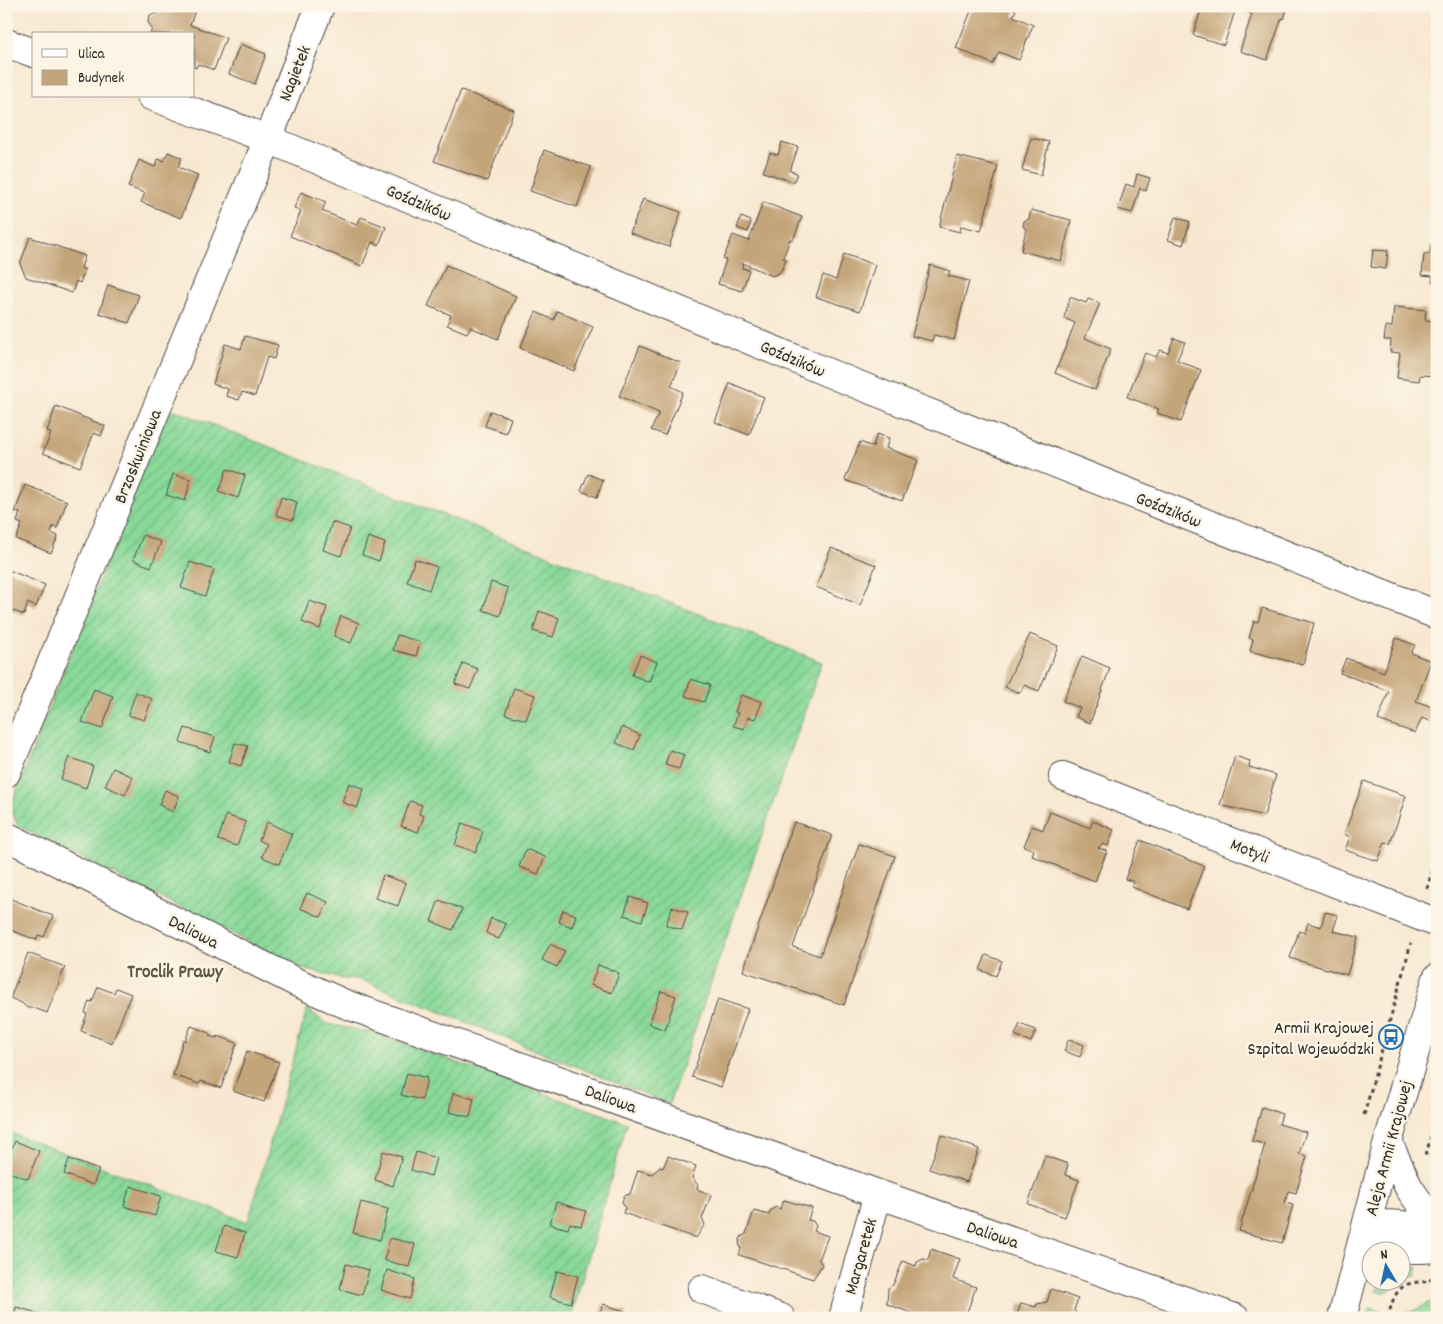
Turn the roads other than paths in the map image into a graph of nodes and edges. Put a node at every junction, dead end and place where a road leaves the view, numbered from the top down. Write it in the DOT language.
graph roads {
  1 [pos="320,6"];
  2 [pos="6,43"];
  3 [pos="32,52"];
  4 [pos="156,98"];
  5 [pos="268,139"];
  6 [pos="1437,615"];
  7 [pos="6,773"];
  8 [pos="1063,776"];
  9 [pos="6,836"];
  10 [pos="1437,923"];
  11 [pos="1437,978"];
  12 [pos="1388,1142"];
  13 [pos="878,1194"];
  14 [pos="1367,1224"];
  15 [pos="1437,1237"];
  16 [pos="1437,1244"];
  17 [pos="1437,1248"];
  18 [pos="702,1289"];
  19 [pos="781,1318"];
  20 [pos="843,1318"];
  21 [pos="1235,1318"];
  22 [pos="1342,1318"];
  1 -- 5 [label="street, Nagietek"];
  2 -- 3 [label="street"];
  4 -- 5 [label="street, Goździków"];
  5 -- 6 [label="street, Goździków"];
  5 -- 7 [label="street, Brzoskwiniowa"];
  8 -- 10 [label="street, Motyli"];
  9 -- 13 [label="street, Daliowa"];
  11 -- 12 [label="street, Aleja Armii Krajowej"];
  12 -- 14 [label="street, Aleja Armii Krajowej"];
  12 -- 15 [label="street"];
  13 -- 20 [label="street, Margaretek"];
  13 -- 21 [label="street, Daliowa"];
  14 -- 16 [label="street"];
  14 -- 17 [label="street"];
  14 -- 22 [label="street, Aleja Armii Krajowej"];
  18 -- 19 [label="street"];
}
